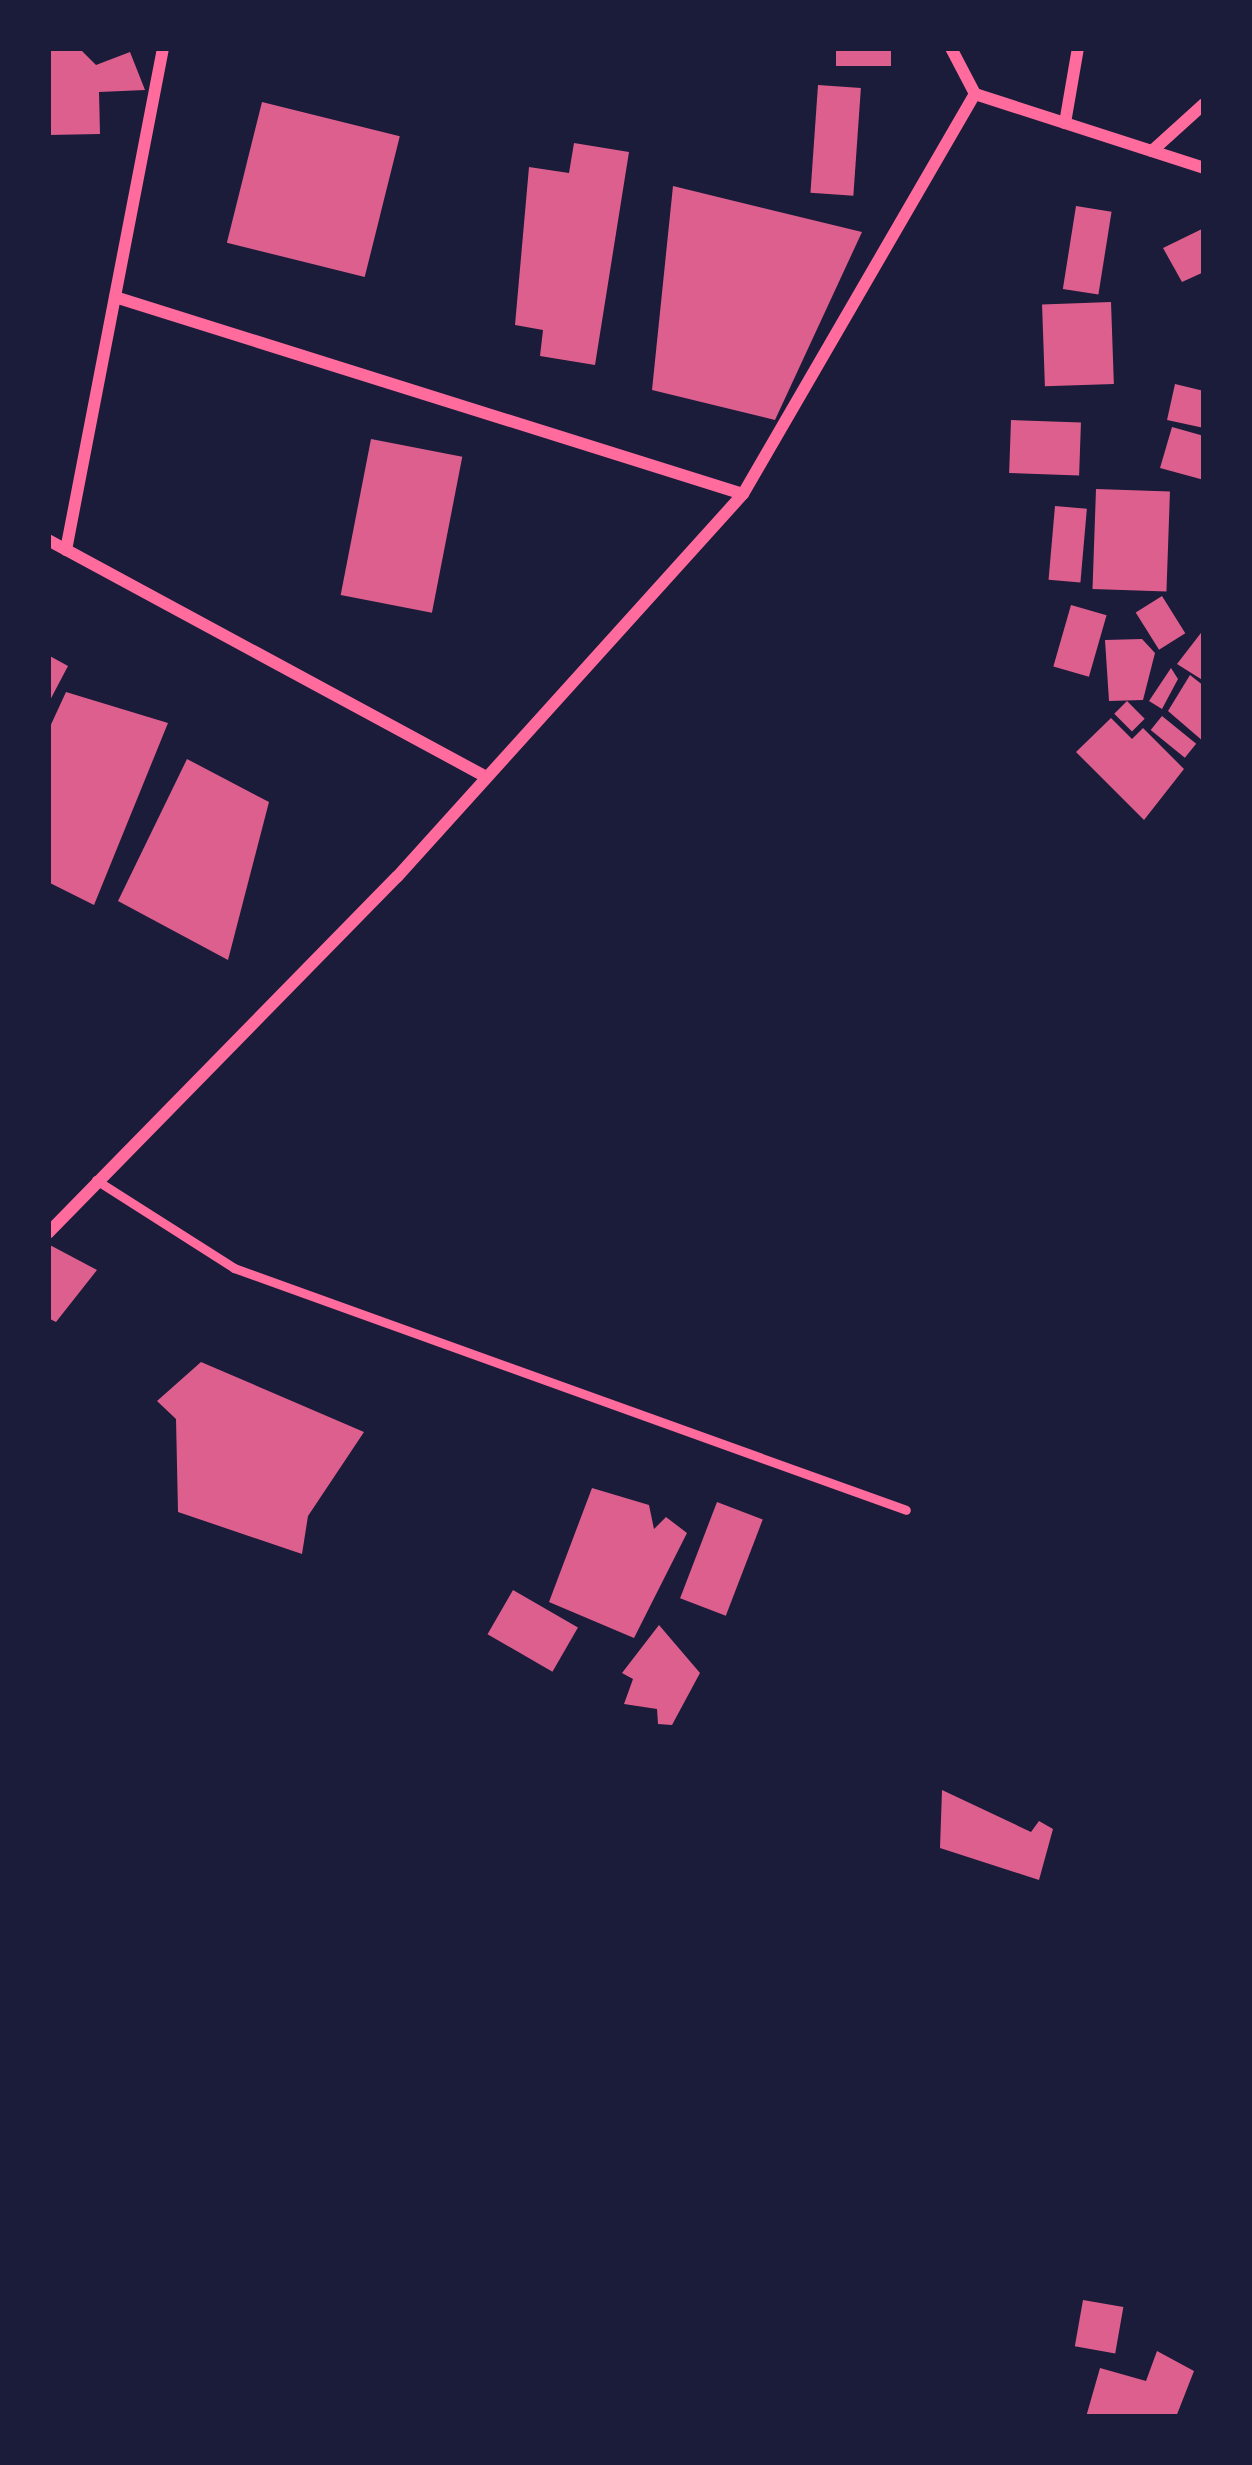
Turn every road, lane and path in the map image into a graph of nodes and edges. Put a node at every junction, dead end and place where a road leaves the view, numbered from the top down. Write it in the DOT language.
graph roads {
  1 [pos="163,48"];
  2 [pos="951,48"];
  3 [pos="1078,48"];
  4 [pos="975,94"];
  5 [pos="1204,104"];
  6 [pos="1065,123"];
  7 [pos="1152,152"];
  8 [pos="1204,168"];
  9 [pos="115,297"];
  10 [pos="743,494"];
  11 [pos="48,540"];
  12 [pos="66,550"];
  13 [pos="486,777"];
  14 [pos="96,1180"];
  15 [pos="48,1233"];
  16 [pos="906,1510"];
  1 -- 9 [label="street"];
  2 -- 4 [label="street"];
  3 -- 6 [label="street"];
  4 -- 6 [label="street"];
  4 -- 10 [label="street"];
  5 -- 7 [label="street"];
  6 -- 7 [label="street"];
  7 -- 8 [label="street"];
  9 -- 10 [label="street"];
  9 -- 12 [label="street"];
  10 -- 13 [label="street"];
  11 -- 12 [label="street"];
  12 -- 13 [label="street"];
  13 -- 14 [label="street"];
  14 -- 15 [label="street"];
  14 -- 16 [label="lane"];
}
